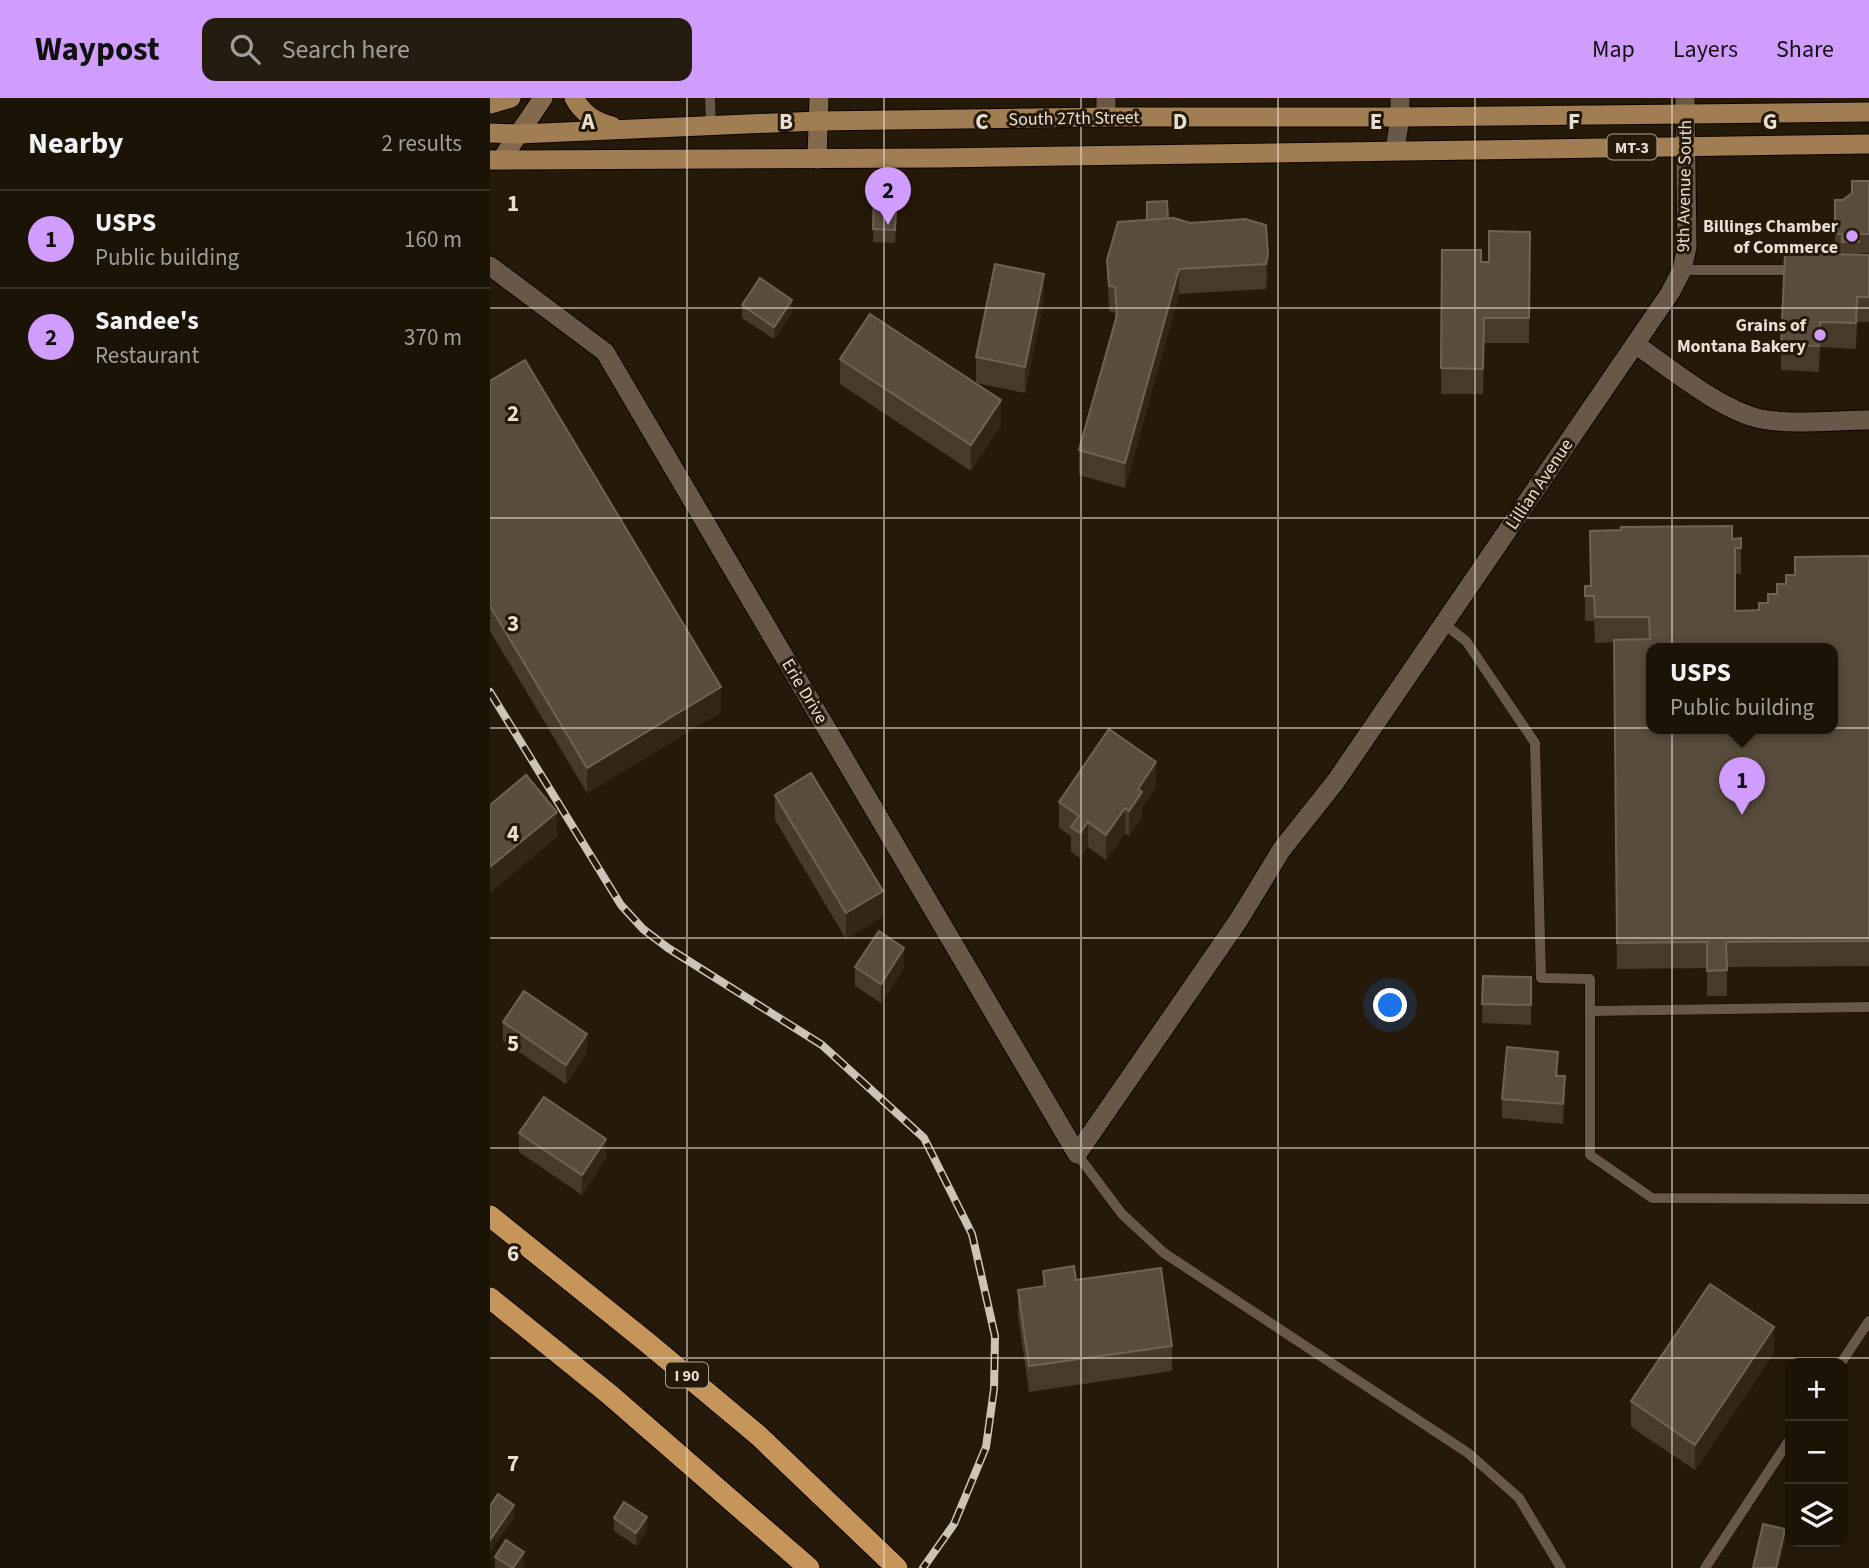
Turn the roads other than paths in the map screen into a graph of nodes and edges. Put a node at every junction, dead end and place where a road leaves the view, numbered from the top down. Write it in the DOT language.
graph roads {
  1 [pos="511,98"];
  2 [pos="543,98"];
  3 [pos="574,98"];
  4 [pos="710,98"];
  5 [pos="818,98"];
  6 [pos="490,104"];
  7 [pos="1685,106"];
  8 [pos="1106,107"];
  9 [pos="1399,108"];
  10 [pos="1869,112"];
  11 [pos="818,121"];
  12 [pos="712,126"];
  13 [pos="627,129"];
  14 [pos="490,132"];
  15 [pos="519,134"];
  16 [pos="1869,144"];
  17 [pos="1685,146"];
  18 [pos="1395,150"];
  19 [pos="817,159"];
  20 [pos="494,165"];
  21 [pos="490,266"];
  22 [pos="1682,270"];
  23 [pos="1802,270"];
  24 [pos="1635,344"];
  25 [pos="1869,420"];
  26 [pos="1444,624"];
  27 [pos="1869,1007"];
  28 [pos="1590,1011"];
  29 [pos="1077,1154"];
  30 [pos="1869,1199"];
  31 [pos="490,1216"];
  32 [pos="490,1298"];
  33 [pos="1869,1321"];
  34 [pos="1844,1358"];
  35 [pos="1785,1446"];
  36 [pos="809,1568"];
  37 [pos="897,1568"];
  38 [pos="1561,1568"];
  39 [pos="1704,1568"];
  1 -- 6 [label="main road"];
  2 -- 15 [label="main road"];
  3 -- 13 [label="main road"];
  4 -- 12 [label="lane"];
  5 -- 11 [label="main road"];
  7 -- 9 [label="main road, South 27th Street"];
  7 -- 10 [label="main road, South 27th Street"];
  7 -- 17 [label="street, 9th Avenue South"];
  8 -- 9 [label="main road, South 27th Street"];
  8 -- 11 [label="main road, South 27th Street"];
  9 -- 18 [label="street"];
  11 -- 12 [label="main road, South 27th Street"];
  11 -- 19 [label="main road"];
  12 -- 13 [label="main road, South 27th Street"];
  13 -- 15 [label="main road, South 27th Street"];
  14 -- 15 [label="main road, South 27th Street"];
  15 -- 20 [label="main road"];
  16 -- 17 [label="main road, MT-3"];
  17 -- 18 [label="main road, MT-3"];
  17 -- 22 [label="street, 9th Avenue South"];
  18 -- 19 [label="main road"];
  19 -- 20 [label="main road"];
  21 -- 29 [label="street, Erie Drive"];
  22 -- 23 [label="lane"];
  22 -- 24 [label="street, 9th Avenue South"];
  24 -- 25 [label="street"];
  24 -- 26 [label="street, Lillian Avenue"];
  26 -- 28 [label="lane"];
  26 -- 29 [label="street, Lillian Avenue"];
  27 -- 28 [label="lane"];
  28 -- 30 [label="lane"];
  29 -- 38 [label="lane"];
  31 -- 37 [label="highway, I 90"];
  32 -- 36 [label="highway"];
  33 -- 34 [label="lane"];
  35 -- 39 [label="lane"];
}
